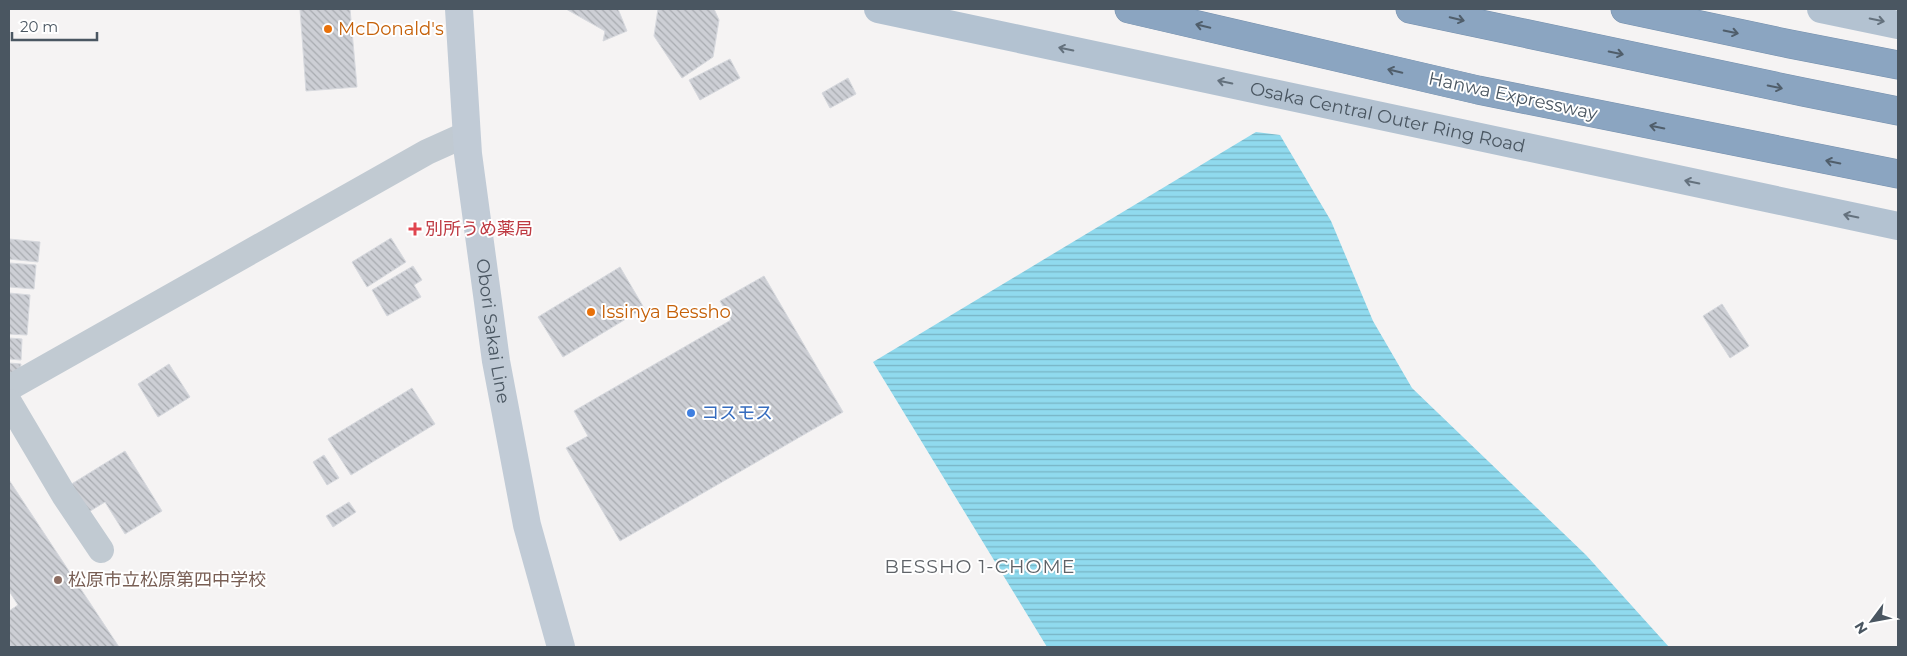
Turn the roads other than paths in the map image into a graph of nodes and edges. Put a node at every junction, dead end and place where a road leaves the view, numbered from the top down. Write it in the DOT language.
graph roads {
  1 [pos="459,9"];
  2 [pos="878,9"];
  3 [pos="1129,9"];
  4 [pos="1410,9"];
  5 [pos="1624,9"];
  6 [pos="1821,9"];
  7 [pos="1898,25"];
  8 [pos="1898,65"];
  9 [pos="1898,111"];
  10 [pos="467,134"];
  11 [pos="1898,174"];
  12 [pos="1898,226"];
  13 [pos="9,388"];
  14 [pos="9,402"];
  15 [pos="102,550"];
  16 [pos="561,647"];
  1 -- 10 [label="main road, Obori Sakai Line"];
  12 -- 2 [label="main road, Osaka Central Outer Ring Road, one-way"];
  11 -- 3 [label="highway, Hanwa Expressway, one-way"];
  4 -- 9 [label="highway, one-way"];
  5 -- 8 [label="highway, one-way"];
  6 -- 7 [label="main road, one-way"];
  10 -- 13 [label="street"];
  10 -- 16 [label="main road, Obori Sakai Line"];
  14 -- 15 [label="street"];
}
